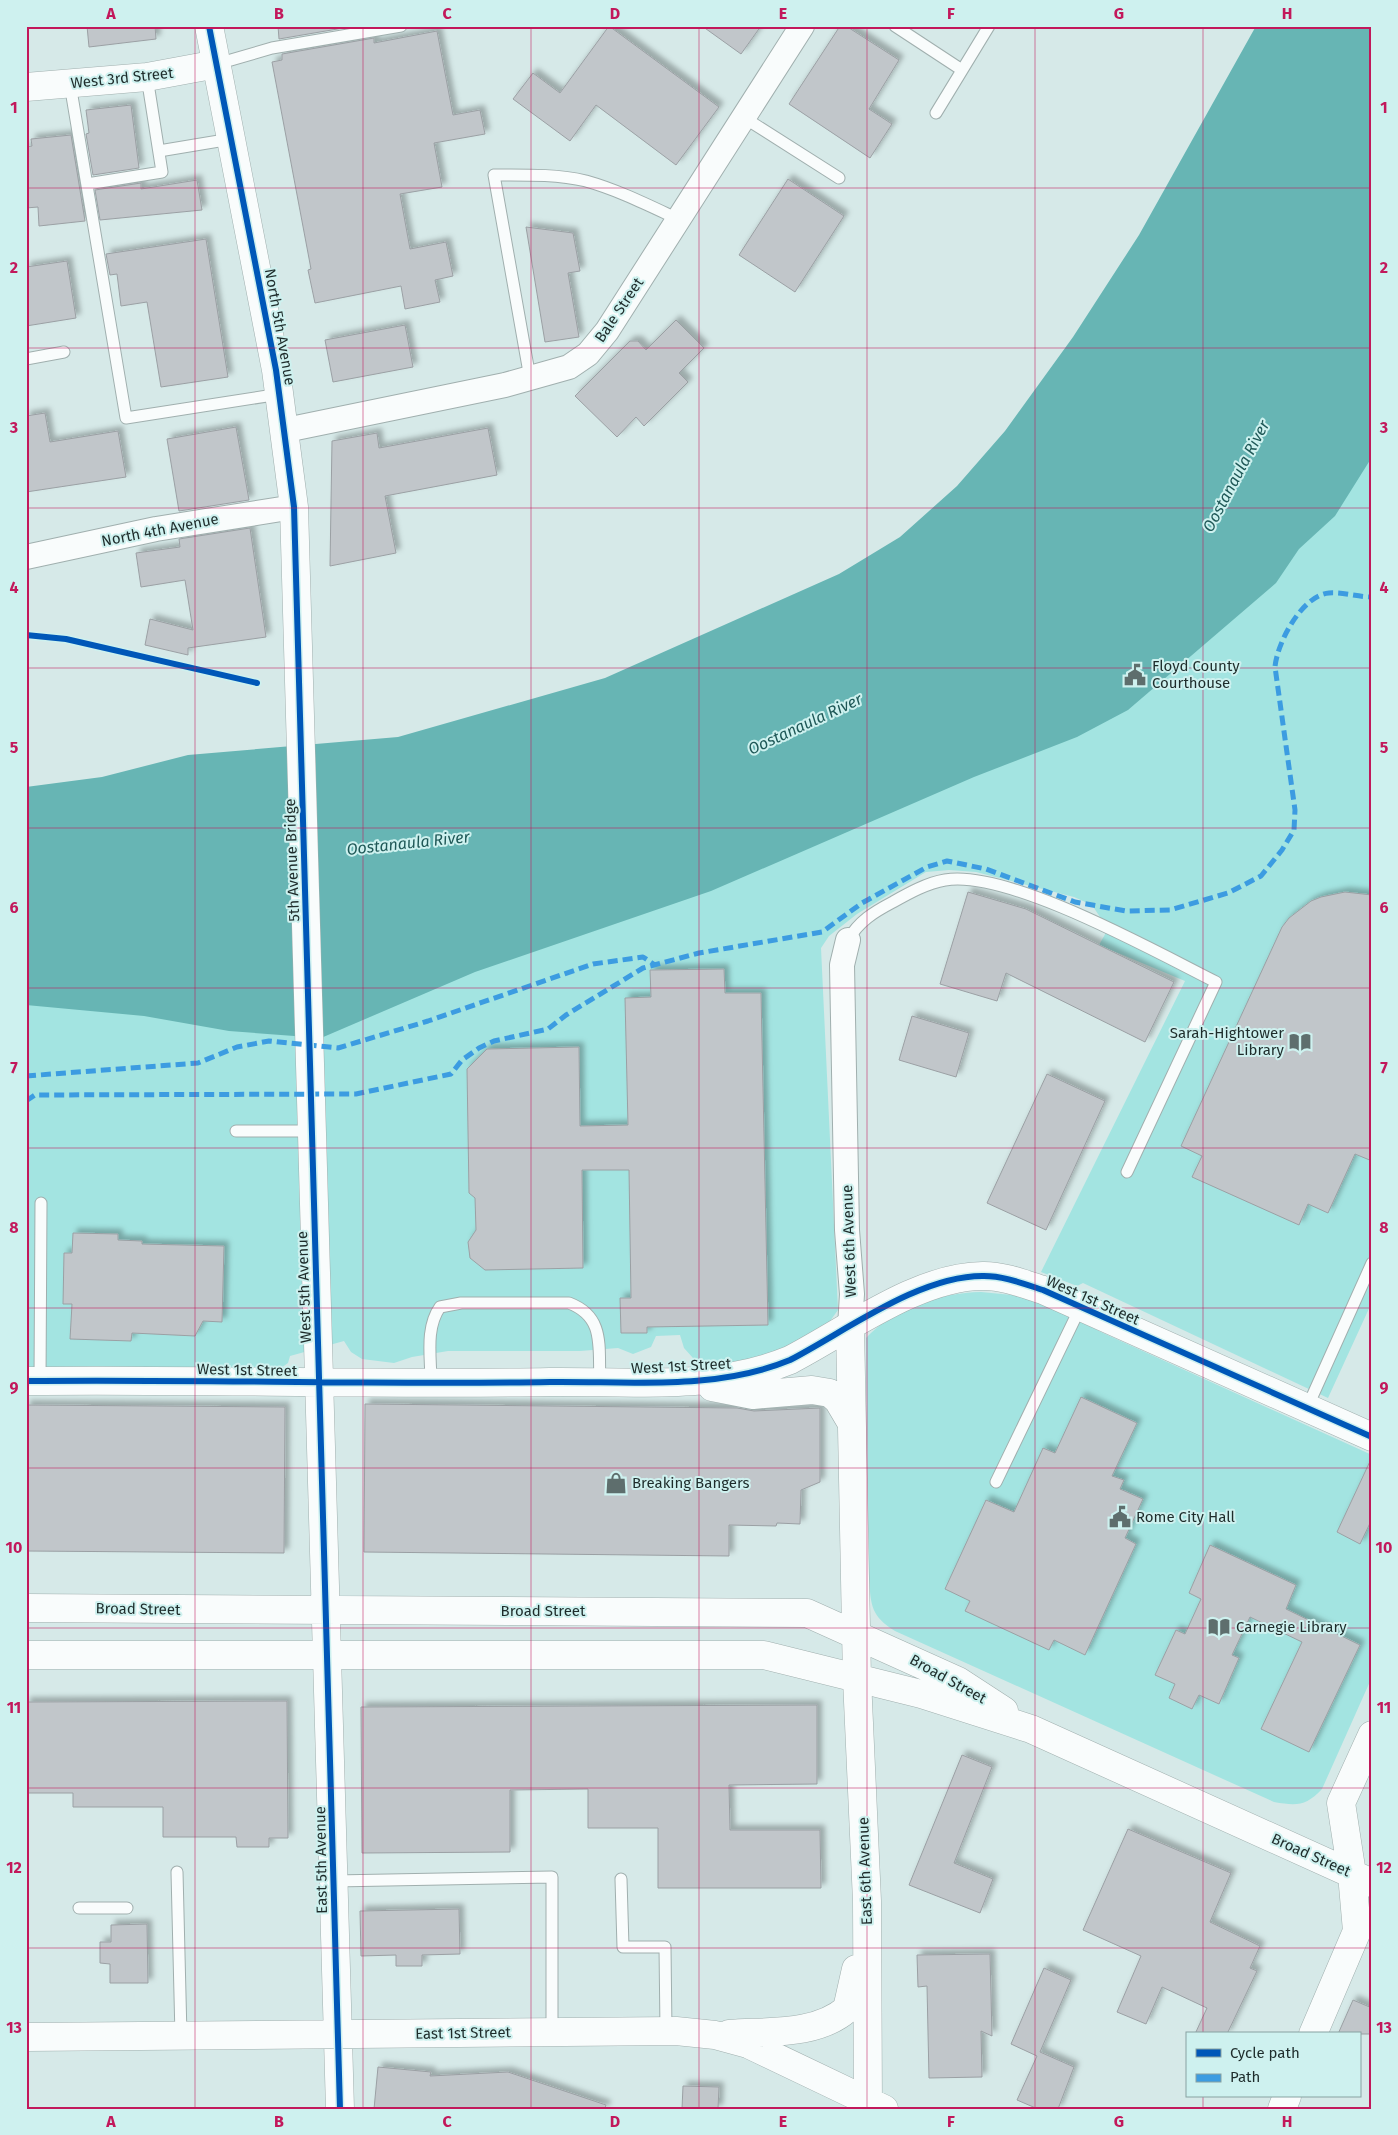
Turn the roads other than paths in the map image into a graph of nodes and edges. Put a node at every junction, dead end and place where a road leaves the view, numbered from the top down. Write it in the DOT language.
graph roads {
  1 [pos="209,26"];
  2 [pos="223,26"];
  3 [pos="401,26"];
  4 [pos="802,26"];
  5 [pos="895,26"];
  6 [pos="989,26"];
  7 [pos="218,64"];
  8 [pos="962,70"];
  9 [pos="147,77"];
  10 [pos="70,84"];
  11 [pos="26,87"];
  12 [pos="936,113"];
  13 [pos="744,117"];
  14 [pos="232,139"];
  15 [pos="159,151"];
  16 [pos="839,178"];
  17 [pos="87,184"];
  18 [pos="678,219"];
  19 [pos="64,352"];
  20 [pos="26,358"];
  21 [pos="530,378"];
  22 [pos="280,394"];
  23 [pos="286,430"];
  24 [pos="294,507"];
  25 [pos="26,557"];
  26 [pos="298,636"];
  27 [pos="848,940"];
  28 [pos="311,1083"];
  29 [pos="236,1131"];
  30 [pos="312,1131"];
  31 [pos="1127,1172"];
  32 [pos="41,1203"];
  33 [pos="1372,1263"];
  34 [pos="1080,1308"];
  35 [pos="850,1327"];
  36 [pos="33,1381"];
  37 [pos="686,1381"];
  38 [pos="600,1382"];
  39 [pos="319,1384"];
  40 [pos="431,1384"];
  41 [pos="1307,1409"];
  42 [pos="851,1422"];
  43 [pos="1372,1437"];
  44 [pos="996,1482"];
  45 [pos="26,1608"];
  46 [pos="326,1610"];
  47 [pos="856,1634"];
  48 [pos="327,1654"];
  49 [pos="26,1655"];
  50 [pos="857,1679"];
  51 [pos="1031,1728"];
  52 [pos="1372,1734"];
  53 [pos="177,1872"];
  54 [pos="1362,1878"];
  55 [pos="621,1879"];
  56 [pos="334,1881"];
  57 [pos="867,1902"];
  58 [pos="79,1908"];
  59 [pos="127,1908"];
  60 [pos="666,2031"];
  61 [pos="552,2032"];
  62 [pos="1314,2032"];
  63 [pos="337,2034"];
  64 [pos="715,2035"];
  65 [pos="181,2036"];
  66 [pos="26,2037"];
  67 [pos="873,2106"];
  68 [pos="340,2109"];
  1 -- 7 [label="street, North 5th Avenue"];
  2 -- 7 [label="street"];
  3 -- 7 [label="lane"];
  4 -- 13 [label="street, Bale Street"];
  5 -- 8 [label="lane"];
  6 -- 8 [label="lane"];
  7 -- 9 [label="street, West 3rd Street"];
  7 -- 14 [label="street, North 5th Avenue"];
  8 -- 12 [label="lane"];
  9 -- 10 [label="street, West 3rd Street"];
  9 -- 15 [label="lane"];
  10 -- 11 [label="street, West 3rd Street"];
  10 -- 17 [label="lane"];
  13 -- 16 [label="lane"];
  13 -- 18 [label="street, Bale Street"];
  14 -- 15 [label="lane"];
  14 -- 22 [label="street, North 5th Avenue"];
  15 -- 17 [label="lane"];
  17 -- 22 [label="lane"];
  18 -- 21 [label="street, Bale Street"];
  18 -- 21 [label="lane"];
  19 -- 20 [label="lane"];
  21 -- 23 [label="street, Bale Street"];
  22 -- 23 [label="street, North 5th Avenue"];
  23 -- 24 [label="street, North 5th Avenue"];
  24 -- 25 [label="street, North 4th Avenue"];
  24 -- 26 [label="street, North 5th Avenue"];
  26 -- 28 [label="street, 5th Avenue Bridge"];
  27 -- 31 [label="lane"];
  27 -- 35 [label="street, West 6th Avenue"];
  28 -- 30 [label="street, West 5th Avenue"];
  29 -- 30 [label="lane"];
  30 -- 39 [label="street, West 5th Avenue"];
  32 -- 36 [label="lane"];
  33 -- 41 [label="lane"];
  34 -- 35 [label="street, West 1st Street"];
  34 -- 41 [label="street, West 1st Street"];
  34 -- 44 [label="lane"];
  35 -- 37 [label="street, West 1st Street"];
  35 -- 42 [label="street, West 6th Avenue"];
  36 -- 39 [label="street, West 1st Street"];
  37 -- 38 [label="street, West 1st Street"];
  37 -- 42 [label="street"];
  38 -- 40 [label="street, West 1st Street"];
  38 -- 40 [label="lane"];
  39 -- 40 [label="street, West 1st Street"];
  39 -- 46 [label="street, West 5th Avenue"];
  41 -- 43 [label="street, West 1st Street"];
  42 -- 47 [label="street, West 6th Avenue"];
  45 -- 46 [label="street, Broad Street"];
  46 -- 47 [label="street, Broad Street"];
  46 -- 48 [label="street, East 5th Avenue"];
  47 -- 50 [label="street, East 6th Avenue"];
  47 -- 51 [label="street, Broad Street"];
  48 -- 49 [label="street, Broad Street"];
  48 -- 50 [label="street, Broad Street"];
  48 -- 56 [label="street, East 5th Avenue"];
  50 -- 51 [label="street, Broad Street"];
  50 -- 57 [label="street, East 6th Avenue"];
  51 -- 54 [label="street, Broad Street"];
  52 -- 54 [label="street"];
  53 -- 65 [label="lane"];
  54 -- 62 [label="street"];
  55 -- 60 [label="lane"];
  56 -- 61 [label="lane"];
  56 -- 63 [label="street, East 5th Avenue"];
  57 -- 64 [label="street"];
  57 -- 67 [label="street, East 6th Avenue"];
  58 -- 59 [label="lane"];
  60 -- 61 [label="street, East 1st Street"];
  60 -- 64 [label="street, East 1st Street"];
  61 -- 63 [label="street, East 1st Street"];
  63 -- 65 [label="street, East 1st Street"];
  63 -- 68 [label="street, East 5th Avenue"];
  64 -- 67 [label="street, East 1st Street"];
  65 -- 66 [label="street, East 1st Street"];
}
